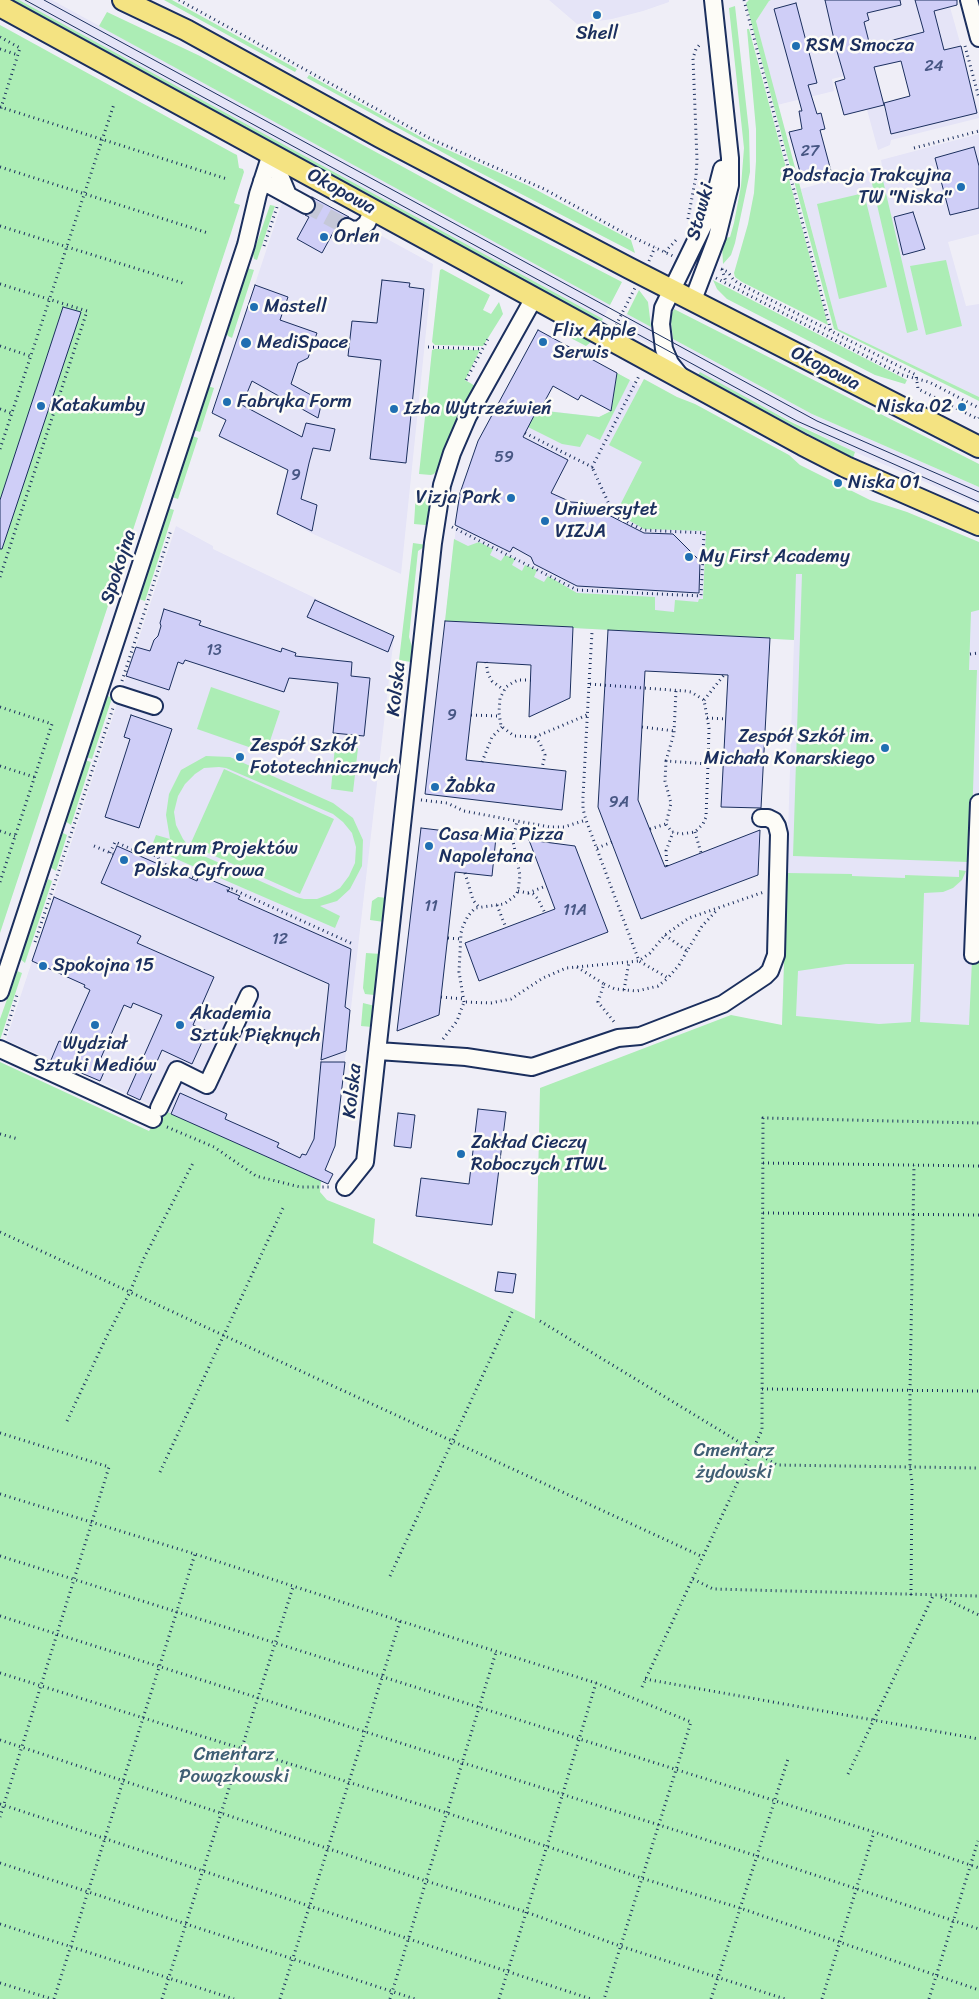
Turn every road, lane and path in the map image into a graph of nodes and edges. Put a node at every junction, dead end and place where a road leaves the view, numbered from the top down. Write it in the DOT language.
graph roads {
  1 [pos="123,0"];
  2 [pos="179,0"];
  3 [pos="713,0"];
  4 [pos="744,0"];
  5 [pos="968,0"];
  6 [pos="0,6"];
  7 [pos="0,37"];
  8 [pos="979,38"];
  9 [pos="701,43"];
  10 [pos="0,49"];
  11 [pos="18,55"];
  12 [pos="114,104"];
  13 [pos="0,108"];
  14 [pos="727,131"];
  15 [pos="979,131"];
  16 [pos="103,139"];
  17 [pos="914,148"];
  18 [pos="271,154"];
  19 [pos="0,167"];
  20 [pos="227,179"];
  21 [pos="262,181"];
  22 [pos="84,194"];
  23 [pos="296,200"];
  24 [pos="373,209"];
  25 [pos="687,222"];
  26 [pos="0,226"];
  27 [pos="347,227"];
  28 [pos="208,233"];
  29 [pos="67,247"];
  30 [pos="655,247"];
  31 [pos="263,248"];
  32 [pos="673,256"];
  33 [pos="649,261"];
  34 [pos="714,266"];
  35 [pos="713,276"];
  36 [pos="0,284"];
  37 [pos="186,284"];
  38 [pos="636,286"];
  39 [pos="671,289"];
  40 [pos="534,298"];
  41 [pos="50,299"];
  42 [pos="692,300"];
  43 [pos="616,326"];
  44 [pos="832,331"];
  45 [pos="489,337"];
  46 [pos="0,346"];
  47 [pos="428,347"];
  48 [pos="483,349"];
  49 [pos="30,356"];
  50 [pos="640,373"];
  51 [pos="682,378"];
  52 [pos="917,379"];
  53 [pos="466,380"];
  54 [pos="979,408"];
  55 [pos="0,410"];
  56 [pos="12,414"];
  57 [pos="979,418"];
  58 [pos="525,433"];
  59 [pos="979,447"];
  60 [pos="0,449"];
  61 [pos="592,467"];
  62 [pos="979,525"];
  63 [pos="451,526"];
  64 [pos="172,527"];
  65 [pos="0,577"];
  66 [pos="592,632"];
  67 [pos="979,653"];
  68 [pos="970,654"];
  69 [pos="486,662"];
  70 [pos="724,675"];
  71 [pos="531,680"];
  72 [pos="589,684"];
  73 [pos="504,690"];
  74 [pos="676,690"];
  75 [pos="118,695"];
  76 [pos="704,700"];
  77 [pos="154,706"];
  78 [pos="0,707"];
  79 [pos="471,715"];
  80 [pos="587,715"];
  81 [pos="499,716"];
  82 [pos="707,718"];
  83 [pos="726,719"];
  84 [pos="502,727"];
  85 [pos="642,727"];
  86 [pos="675,730"];
  87 [pos="535,737"];
  88 [pos="708,759"];
  89 [pos="666,760"];
  90 [pos="724,760"];
  91 [pos="482,762"];
  92 [pos="708,764"];
  93 [pos="0,766"];
  94 [pos="542,768"];
  95 [pos="34,777"];
  96 [pos="421,800"];
  97 [pos="979,803"];
  98 [pos="761,818"];
  99 [pos="586,820"];
  100 [pos="517,821"];
  101 [pos="666,824"];
  102 [pos="650,829"];
  103 [pos="0,831"];
  104 [pos="673,832"];
  105 [pos="695,832"];
  106 [pos="15,836"];
  107 [pos="612,842"];
  108 [pos="94,846"];
  109 [pos="596,848"];
  110 [pos="701,852"];
  111 [pos="667,866"];
  112 [pos="465,873"];
  113 [pos="198,879"];
  114 [pos="0,882"];
  115 [pos="546,886"];
  116 [pos="778,886"];
  117 [pos="227,891"];
  118 [pos="518,891"];
  119 [pos="528,893"];
  120 [pos="497,905"];
  121 [pos="478,906"];
  122 [pos="719,907"];
  123 [pos="544,913"];
  124 [pos="506,928"];
  125 [pos="665,935"];
  126 [pos="448,938"];
  127 [pos="461,939"];
  128 [pos="353,944"];
  129 [pos="32,950"];
  130 [pos="687,951"];
  131 [pos="973,955"];
  132 [pos="639,961"];
  133 [pos="629,962"];
  134 [pos="577,966"];
  135 [pos="668,978"];
  136 [pos="604,984"];
  137 [pos="20,987"];
  138 [pos="624,990"];
  139 [pos="0,992"];
  140 [pos="249,995"];
  141 [pos="441,997"];
  142 [pos="464,1001"];
  143 [pos="618,1038"];
  144 [pos="439,1042"];
  145 [pos="1,1045"];
  146 [pos="378,1051"];
  147 [pos="156,1114"];
  148 [pos="979,1123"];
  149 [pos="0,1134"];
  150 [pos="18,1139"];
  151 [pos="194,1161"];
  152 [pos="763,1163"];
  153 [pos="914,1165"];
  154 [pos="979,1166"];
  155 [pos="345,1186"];
  156 [pos="284,1206"];
  157 [pos="763,1212"];
  158 [pos="913,1214"];
  159 [pos="979,1215"];
  160 [pos="0,1232"];
  161 [pos="130,1292"];
  162 [pos="512,1312"];
  163 [pos="540,1320"];
  164 [pos="224,1335"];
  165 [pos="762,1389"];
  166 [pos="910,1391"];
  167 [pos="979,1391"];
  168 [pos="67,1421"];
  169 [pos="0,1433"];
  170 [pos="451,1441"];
  171 [pos="753,1450"];
  172 [pos="910,1467"];
  173 [pos="979,1468"];
  174 [pos="160,1472"];
  175 [pos="0,1494"];
  176 [pos="91,1523"];
  177 [pos="195,1554"];
  178 [pos="0,1556"];
  179 [pos="703,1557"];
  180 [pos="390,1576"];
  181 [pos="73,1579"];
  182 [pos="693,1579"];
  183 [pos="293,1587"];
  184 [pos="911,1595"];
  185 [pos="933,1596"];
  186 [pos="938,1596"];
  187 [pos="979,1596"];
  188 [pos="177,1612"];
  189 [pos="979,1615"];
  190 [pos="0,1616"];
  191 [pos="400,1622"];
  192 [pos="58,1635"];
  193 [pos="275,1643"];
  194 [pos="496,1652"];
  195 [pos="160,1667"];
  196 [pos="0,1673"];
  197 [pos="382,1676"];
  198 [pos="645,1679"];
  199 [pos="596,1683"];
  200 [pos="42,1687"];
  201 [pos="642,1687"];
  202 [pos="258,1698"];
  203 [pos="480,1708"];
  204 [pos="143,1719"];
  205 [pos="874,1720"];
  206 [pos="364,1731"];
  207 [pos="579,1739"];
  208 [pos="979,1739"];
  209 [pos="0,1740"];
  210 [pos="23,1747"];
  211 [pos="242,1750"];
  212 [pos="788,1759"];
  213 [pos="463,1762"];
  214 [pos="675,1770"];
  215 [pos="848,1774"];
  216 [pos="124,1780"];
  217 [pos="348,1783"];
  218 [pos="562,1795"];
  219 [pos="774,1801"];
  220 [pos="2,1805"];
  221 [pos="222,1812"];
  222 [pos="447,1813"];
  223 [pos="0,1817"];
  224 [pos="658,1825"];
  225 [pos="874,1832"];
  226 [pos="105,1838"];
  227 [pos="978,1841"];
  228 [pos="547,1846"];
  229 [pos="327,1848"];
  230 [pos="757,1856"];
  231 [pos="0,1864"];
  232 [pos="971,1865"];
  233 [pos="979,1868"];
  234 [pos="204,1870"];
  235 [pos="641,1878"];
  236 [pos="426,1881"];
  237 [pos="856,1888"];
  238 [pos="88,1892"];
  239 [pos="310,1905"];
  240 [pos="740,1908"];
  241 [pos="526,1912"];
  242 [pos="953,1921"];
  243 [pos="0,1924"];
  244 [pos="187,1924"];
  245 [pos="979,1929"];
  246 [pos="408,1938"];
  247 [pos="839,1942"];
  248 [pos="70,1946"];
  249 [pos="620,1946"];
  250 [pos="292,1958"];
  251 [pos="508,1971"];
  252 [pos="936,1976"];
  253 [pos="718,1977"];
  254 [pos="169,1978"];
  255 [pos="0,1983"];
  256 [pos="979,1990"];
  257 [pos="392,1992"];
  258 [pos="53,1999"];
  259 [pos="162,1999"];
  260 [pos="234,1999"];
  261 [pos="280,1999"];
  262 [pos="390,1999"];
  263 [pos="416,1999"];
  264 [pos="499,1999"];
  265 [pos="591,1999"];
  266 [pos="604,1999"];
  267 [pos="711,1999"];
  268 [pos="785,1999"];
  269 [pos="822,1999"];
  270 [pos="929,1999"];
  1 -- 39 [label="main road, Okopowa"];
  2 -- 30 [label="path"];
  3 -- 14 [label="street, Stawki"];
  4 -- 44 [label="path"];
  5 -- 8 [label="street"];
  6 -- 18 [label="main road, Okopowa"];
  7 -- 11 [label="path"];
  9 -- 25 [label="path"];
  10 -- 11 [label="path"];
  11 -- 13 [label="path"];
  12 -- 16 [label="path"];
  13 -- 16 [label="path"];
  14 -- 39 [label="street, Stawki"];
  14 -- 42 [label="street, Stawki"];
  15 -- 17 [label="path"];
  16 -- 20 [label="path"];
  16 -- 22 [label="path"];
  18 -- 21 [label="street, Spokojna"];
  18 -- 23 [label="street"];
  18 -- 24 [label="main road, Okopowa"];
  19 -- 22 [label="path"];
  21 -- 23 [label="street"];
  21 -- 139 [label="street, Spokojna"];
  22 -- 28 [label="path"];
  22 -- 29 [label="path"];
  23 -- 31 [label="path"];
  24 -- 27 [label="street"];
  24 -- 40 [label="main road, Okopowa"];
  26 -- 29 [label="path"];
  29 -- 37 [label="path"];
  29 -- 41 [label="path"];
  30 -- 32 [label="path"];
  30 -- 33 [label="path"];
  34 -- 44 [label="path"];
  35 -- 52 [label="path"];
  36 -- 41 [label="path"];
  38 -- 43 [label="path"];
  39 -- 42 [label="main road, Okopowa"];
  39 -- 51 [label="street, Okopowa"];
  40 -- 51 [label="main road, Okopowa"];
  40 -- 146 [label="street, Kolska"];
  41 -- 49 [label="path"];
  41 -- 65 [label="path"];
  42 -- 59 [label="main road, Okopowa"];
  44 -- 52 [label="path"];
  45 -- 48 [label="path"];
  46 -- 49 [label="path"];
  47 -- 48 [label="path"];
  48 -- 53 [label="path"];
  49 -- 56 [label="path"];
  50 -- 61 [label="path"];
  51 -- 62 [label="main road, Okopowa"];
  52 -- 54 [label="path"];
  52 -- 57 [label="path"];
  55 -- 56 [label="path"];
  56 -- 60 [label="path"];
  58 -- 61 [label="path"];
  61 -- 63 [label="path"];
  64 -- 75 [label="path"];
  66 -- 72 [label="path"];
  67 -- 68 [label="path"];
  69 -- 73 [label="path"];
  70 -- 76 [label="path"];
  71 -- 73 [label="path"];
  72 -- 74 [label="path"];
  72 -- 80 [label="path"];
  73 -- 81 [label="path"];
  74 -- 76 [label="path"];
  74 -- 86 [label="path"];
  75 -- 77 [label="street"];
  75 -- 129 [label="path"];
  76 -- 82 [label="path"];
  78 -- 95 [label="path"];
  79 -- 81 [label="path"];
  80 -- 87 [label="path"];
  80 -- 99 [label="path"];
  81 -- 84 [label="path"];
  82 -- 83 [label="path"];
  82 -- 88 [label="path"];
  84 -- 87 [label="path"];
  84 -- 91 [label="path"];
  85 -- 86 [label="path"];
  86 -- 89 [label="path"];
  87 -- 94 [label="path"];
  88 -- 90 [label="path"];
  88 -- 92 [label="path"];
  89 -- 92 [label="path"];
  89 -- 101 [label="path"];
  92 -- 105 [label="path"];
  93 -- 95 [label="path"];
  95 -- 106 [label="path"];
  96 -- 100 [label="path"];
  97 -- 131 [label="street"];
  98 -- 116 [label="street"];
  99 -- 100 [label="path"];
  99 -- 109 [label="path"];
  100 -- 118 [label="path"];
  101 -- 102 [label="path"];
  101 -- 104 [label="path"];
  103 -- 106 [label="path"];
  104 -- 105 [label="path"];
  104 -- 111 [label="path"];
  105 -- 110 [label="path"];
  106 -- 114 [label="path"];
  107 -- 109 [label="path"];
  108 -- 113 [label="path"];
  109 -- 132 [label="path"];
  112 -- 121 [label="path"];
  115 -- 119 [label="path"];
  116 -- 122 [label="path"];
  116 -- 143 [label="street"];
  117 -- 128 [label="path"];
  118 -- 119 [label="path"];
  118 -- 120 [label="path"];
  119 -- 123 [label="path"];
  120 -- 121 [label="path"];
  120 -- 124 [label="path"];
  121 -- 127 [label="path"];
  122 -- 125 [label="path"];
  122 -- 130 [label="path"];
  125 -- 130 [label="path"];
  125 -- 132 [label="path"];
  126 -- 127 [label="path"];
  127 -- 142 [label="path"];
  130 -- 135 [label="path"];
  132 -- 133 [label="path"];
  132 -- 135 [label="path"];
  133 -- 134 [label="path"];
  133 -- 138 [label="path"];
  134 -- 136 [label="path"];
  134 -- 142 [label="path"];
  135 -- 138 [label="path"];
  136 -- 138 [label="path"];
  136 -- 143 [label="path"];
  137 -- 145 [label="path"];
  140 -- 147 [label="street"];
  141 -- 142 [label="path"];
  142 -- 144 [label="path"];
  143 -- 146 [label="street"];
  145 -- 147 [label="street"];
  146 -- 155 [label="street, Kolska"];
  147 -- 155 [label="path"];
  148 -- 152 [label="path"];
  149 -- 150 [label="path"];
  151 -- 161 [label="path"];
  152 -- 153 [label="path"];
  152 -- 157 [label="path"];
  153 -- 154 [label="path"];
  153 -- 158 [label="path"];
  156 -- 164 [label="path"];
  157 -- 158 [label="path"];
  157 -- 165 [label="path"];
  158 -- 159 [label="path"];
  158 -- 166 [label="path"];
  160 -- 161 [label="path"];
  161 -- 164 [label="path"];
  161 -- 168 [label="path"];
  162 -- 170 [label="path"];
  163 -- 171 [label="path"];
  164 -- 170 [label="path"];
  164 -- 174 [label="path"];
  165 -- 166 [label="path"];
  165 -- 171 [label="path"];
  166 -- 167 [label="path"];
  166 -- 172 [label="path"];
  169 -- 176 [label="path"];
  170 -- 179 [label="path"];
  170 -- 180 [label="path"];
  171 -- 172 [label="path"];
  171 -- 179 [label="path"];
  172 -- 173 [label="path"];
  172 -- 184 [label="path"];
  175 -- 176 [label="path"];
  176 -- 177 [label="path"];
  176 -- 181 [label="path"];
  177 -- 183 [label="path"];
  177 -- 188 [label="path"];
  178 -- 181 [label="path"];
  179 -- 182 [label="path"];
  181 -- 188 [label="path"];
  181 -- 192 [label="path"];
  182 -- 184 [label="path"];
  182 -- 198 [label="path"];
  183 -- 191 [label="path"];
  183 -- 193 [label="path"];
  184 -- 185 [label="path"];
  185 -- 186 [label="path"];
  185 -- 205 [label="path"];
  186 -- 187 [label="path"];
  186 -- 189 [label="path"];
  188 -- 193 [label="path"];
  188 -- 195 [label="path"];
  190 -- 192 [label="path"];
  191 -- 194 [label="path"];
  191 -- 197 [label="path"];
  192 -- 195 [label="path"];
  192 -- 200 [label="path"];
  193 -- 197 [label="path"];
  193 -- 202 [label="path"];
  194 -- 199 [label="path"];
  194 -- 203 [label="path"];
  195 -- 202 [label="path"];
  195 -- 204 [label="path"];
  196 -- 200 [label="path"];
  197 -- 203 [label="path"];
  197 -- 206 [label="path"];
  198 -- 201 [label="path"];
  198 -- 205 [label="path"];
  199 -- 207 [label="path"];
  199 -- 214 [label="path"];
  200 -- 204 [label="path"];
  200 -- 210 [label="path"];
  202 -- 206 [label="path"];
  202 -- 211 [label="path"];
  203 -- 207 [label="path"];
  203 -- 213 [label="path"];
  204 -- 211 [label="path"];
  204 -- 216 [label="path"];
  205 -- 208 [label="path"];
  205 -- 215 [label="path"];
  206 -- 213 [label="path"];
  206 -- 217 [label="path"];
  207 -- 214 [label="path"];
  207 -- 218 [label="path"];
  209 -- 210 [label="path"];
  210 -- 216 [label="path"];
  210 -- 220 [label="path"];
  211 -- 217 [label="path"];
  211 -- 221 [label="path"];
  212 -- 219 [label="path"];
  213 -- 218 [label="path"];
  213 -- 222 [label="path"];
  214 -- 219 [label="path"];
  214 -- 224 [label="path"];
  216 -- 221 [label="path"];
  216 -- 226 [label="path"];
  217 -- 222 [label="path"];
  217 -- 229 [label="path"];
  218 -- 224 [label="path"];
  218 -- 228 [label="path"];
  219 -- 225 [label="path"];
  219 -- 230 [label="path"];
  220 -- 223 [label="path"];
  220 -- 226 [label="path"];
  221 -- 229 [label="path"];
  221 -- 234 [label="path"];
  222 -- 228 [label="path"];
  222 -- 236 [label="path"];
  224 -- 230 [label="path"];
  224 -- 235 [label="path"];
  225 -- 232 [label="path"];
  225 -- 237 [label="path"];
  226 -- 234 [label="path"];
  226 -- 238 [label="path"];
  227 -- 232 [label="path"];
  228 -- 235 [label="path"];
  228 -- 241 [label="path"];
  229 -- 236 [label="path"];
  229 -- 239 [label="path"];
  230 -- 237 [label="path"];
  230 -- 240 [label="path"];
  231 -- 238 [label="path"];
  232 -- 233 [label="path"];
  232 -- 242 [label="path"];
  234 -- 239 [label="path"];
  234 -- 244 [label="path"];
  235 -- 240 [label="path"];
  235 -- 249 [label="path"];
  236 -- 241 [label="path"];
  236 -- 246 [label="path"];
  237 -- 242 [label="path"];
  237 -- 247 [label="path"];
  238 -- 244 [label="path"];
  238 -- 248 [label="path"];
  239 -- 246 [label="path"];
  239 -- 250 [label="path"];
  240 -- 247 [label="path"];
  240 -- 253 [label="path"];
  241 -- 249 [label="path"];
  241 -- 251 [label="path"];
  242 -- 245 [label="path"];
  242 -- 252 [label="path"];
  243 -- 248 [label="path"];
  244 -- 250 [label="path"];
  244 -- 254 [label="path"];
  246 -- 251 [label="path"];
  246 -- 257 [label="path"];
  247 -- 252 [label="path"];
  247 -- 269 [label="path"];
  248 -- 254 [label="path"];
  248 -- 258 [label="path"];
  249 -- 253 [label="path"];
  249 -- 266 [label="path"];
  250 -- 257 [label="path"];
  250 -- 261 [label="path"];
  251 -- 264 [label="path"];
  251 -- 265 [label="path"];
  252 -- 256 [label="path"];
  252 -- 270 [label="path"];
  253 -- 267 [label="path"];
  253 -- 268 [label="path"];
  254 -- 259 [label="path"];
  254 -- 260 [label="path"];
  255 -- 258 [label="path"];
  257 -- 262 [label="path"];
  257 -- 263 [label="path"];
}
